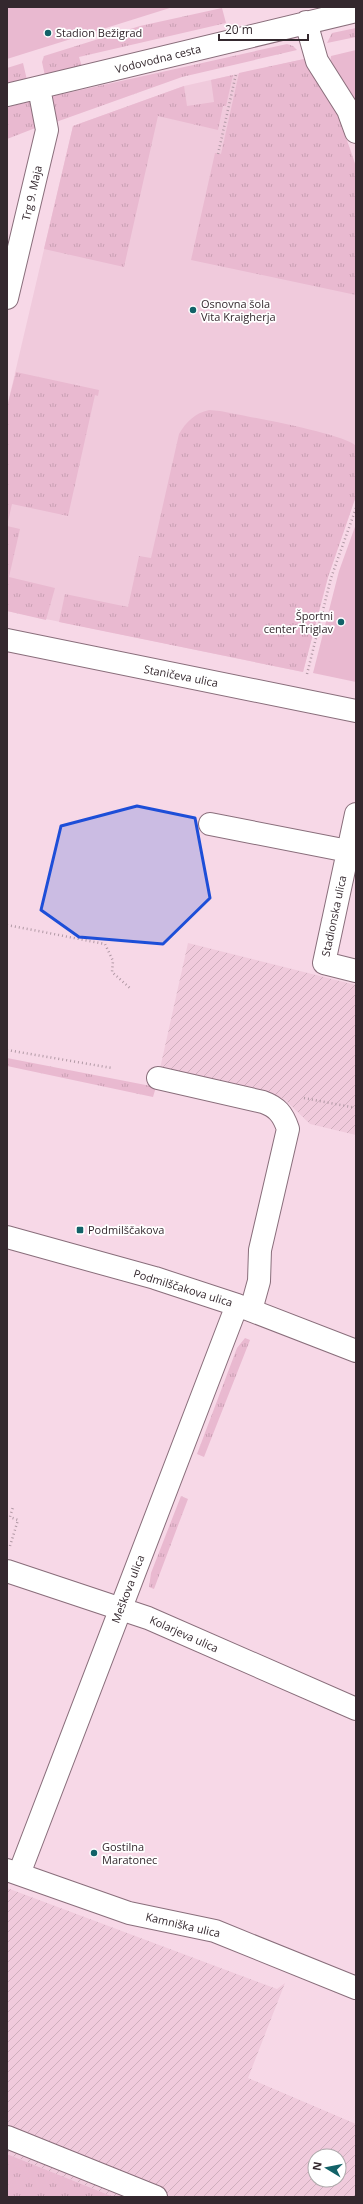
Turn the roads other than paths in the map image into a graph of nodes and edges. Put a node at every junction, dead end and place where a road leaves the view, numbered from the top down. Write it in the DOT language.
graph roads {
  1 [pos="356,11"];
  2 [pos="306,22"];
  3 [pos="39,88"];
  4 [pos="7,95"];
  5 [pos="356,132"];
  6 [pos="7,298"];
  7 [pos="7,640"];
  8 [pos="356,711"];
  9 [pos="356,814"];
  10 [pos="210,824"];
  11 [pos="348,851"];
  12 [pos="356,970"];
  13 [pos="158,1078"];
  14 [pos="7,1237"];
  15 [pos="244,1307"];
  16 [pos="356,1351"];
  17 [pos="7,1571"];
  18 [pos="120,1609"];
  19 [pos="356,1709"];
  20 [pos="13,1872"];
  21 [pos="356,1988"];
  22 [pos="7,2137"];
  23 [pos="156,2197"];
  1 -- 2 [label="street, Vodovodna cesta"];
  2 -- 3 [label="street, Vodovodna cesta"];
  2 -- 5 [label="street"];
  3 -- 4 [label="street, Vodovodna cesta"];
  3 -- 6 [label="street, Trg 9. Maja"];
  7 -- 8 [label="street, Staničeva ulica"];
  9 -- 11 [label="street, Stadionska ulica"];
  10 -- 11 [label="street"];
  11 -- 12 [label="street, Stadionska ulica"];
  13 -- 15 [label="street, Meškova ulica"];
  14 -- 15 [label="street, Podmilščakova ulica"];
  15 -- 16 [label="street, Podmilščakova ulica"];
  15 -- 18 [label="street, Meškova ulica"];
  17 -- 18 [label="street, Kolarjeva ulica"];
  18 -- 19 [label="street, Kolarjeva ulica"];
  18 -- 20 [label="street, Meškova ulica"];
  20 -- 21 [label="street, Kamniška ulica"];
  22 -- 23 [label="street"];
}
